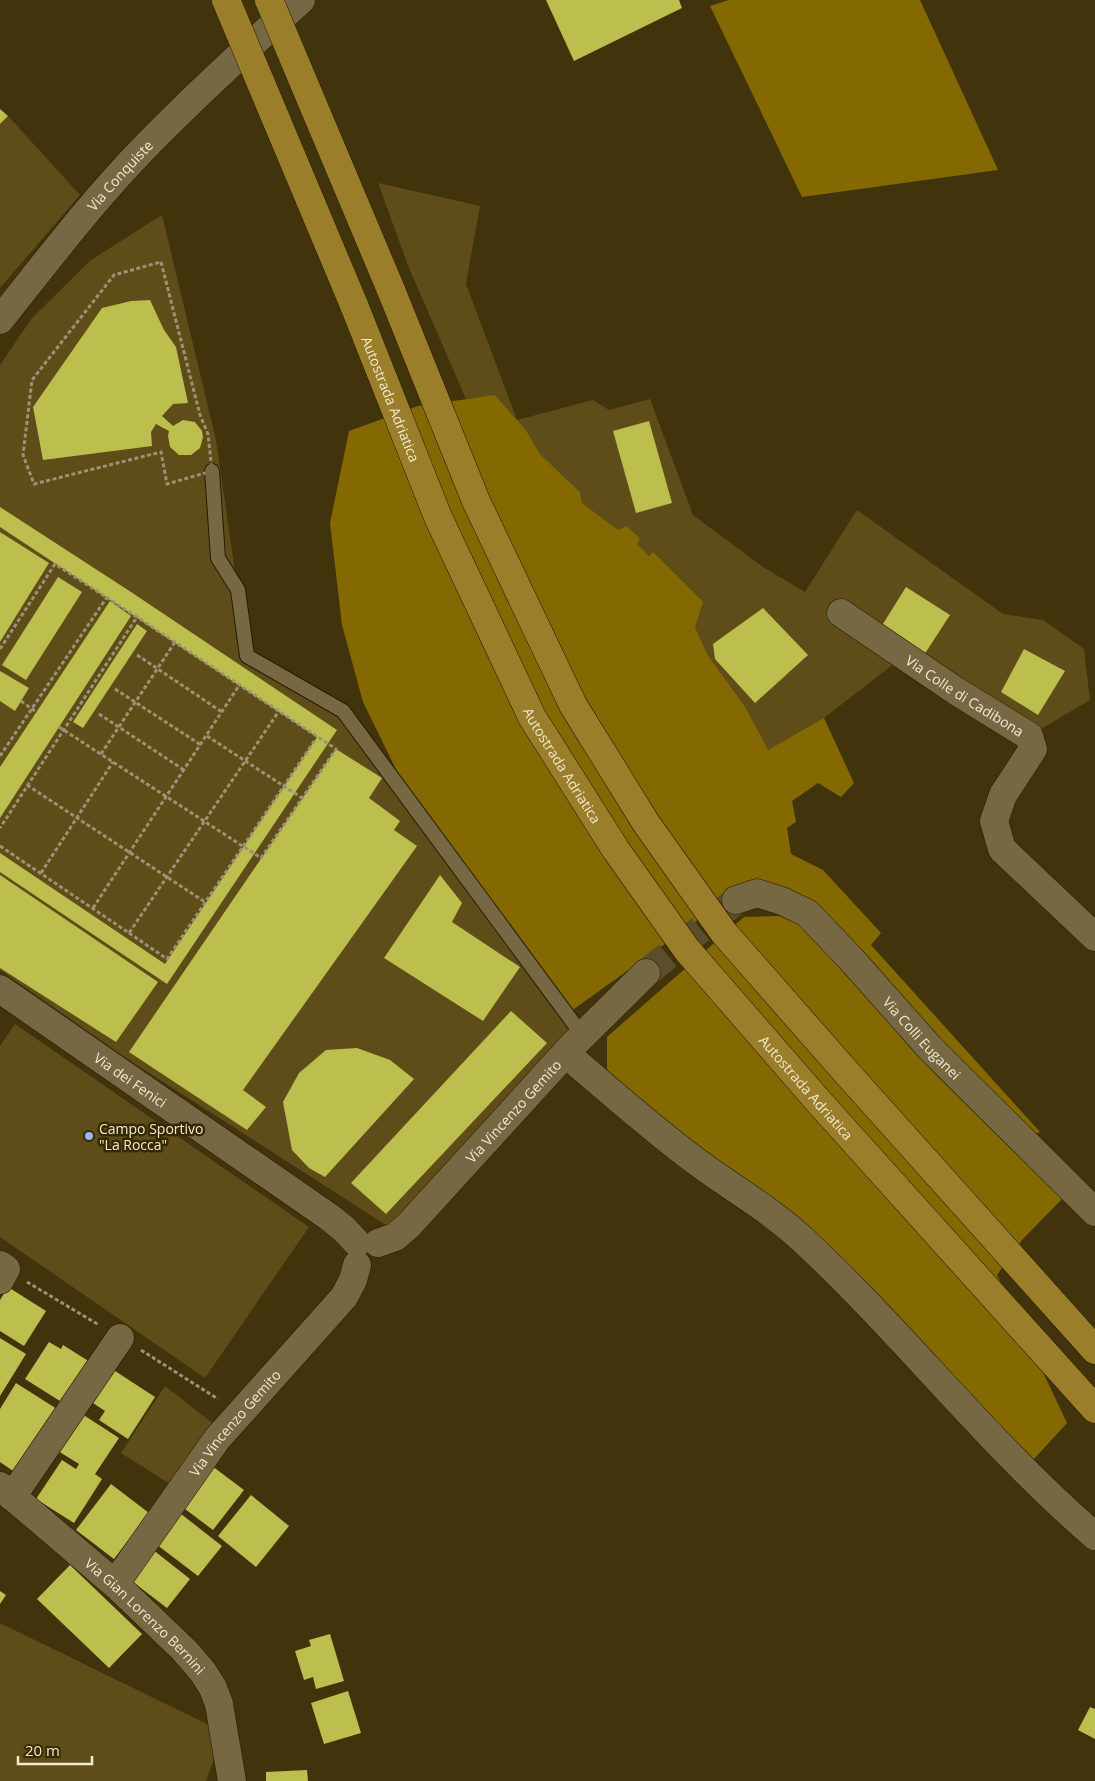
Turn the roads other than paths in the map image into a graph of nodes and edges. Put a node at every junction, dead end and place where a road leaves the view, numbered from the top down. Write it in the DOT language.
graph roads {
  1 [pos="226,0"];
  2 [pos="269,0"];
  3 [pos="301,0"];
  4 [pos="0,320"];
  5 [pos="212,471"];
  6 [pos="841,613"];
  7 [pos="736,900"];
  8 [pos="1095,937"];
  9 [pos="646,973"];
  10 [pos="0,989"];
  11 [pos="574,1045"];
  12 [pos="1095,1212"];
  13 [pos="364,1250"];
  14 [pos="0,1265"];
  15 [pos="0,1280"];
  16 [pos="120,1338"];
  17 [pos="1095,1350"];
  18 [pos="1095,1409"];
  19 [pos="6,1491"];
  20 [pos="1095,1536"];
  21 [pos="115,1584"];
  22 [pos="232,1781"];
  1 -- 18 [label="highway, Autostrada Adriatica, bridge"];
  2 -- 17 [label="highway, bridge"];
  3 -- 4 [label="street, Via Conquiste"];
  5 -- 11 [label="lane"];
  6 -- 8 [label="street, Via Colle di Cadibona"];
  7 -- 12 [label="street, Via Colli Euganei"];
  9 -- 11 [label="street, Via Vincenzo Gemito"];
  10 -- 13 [label="street, Via dei Fenici"];
  11 -- 13 [label="street, Via Vincenzo Gemito"];
  11 -- 20 [label="street"];
  13 -- 21 [label="street, Via Vincenzo Gemito"];
  14 -- 15 [label="street"];
  16 -- 19 [label="street"];
  19 -- 21 [label="street, Via Gian Lorenzo Bernini"];
  21 -- 22 [label="street, Via Gian Lorenzo Bernini"];
}
